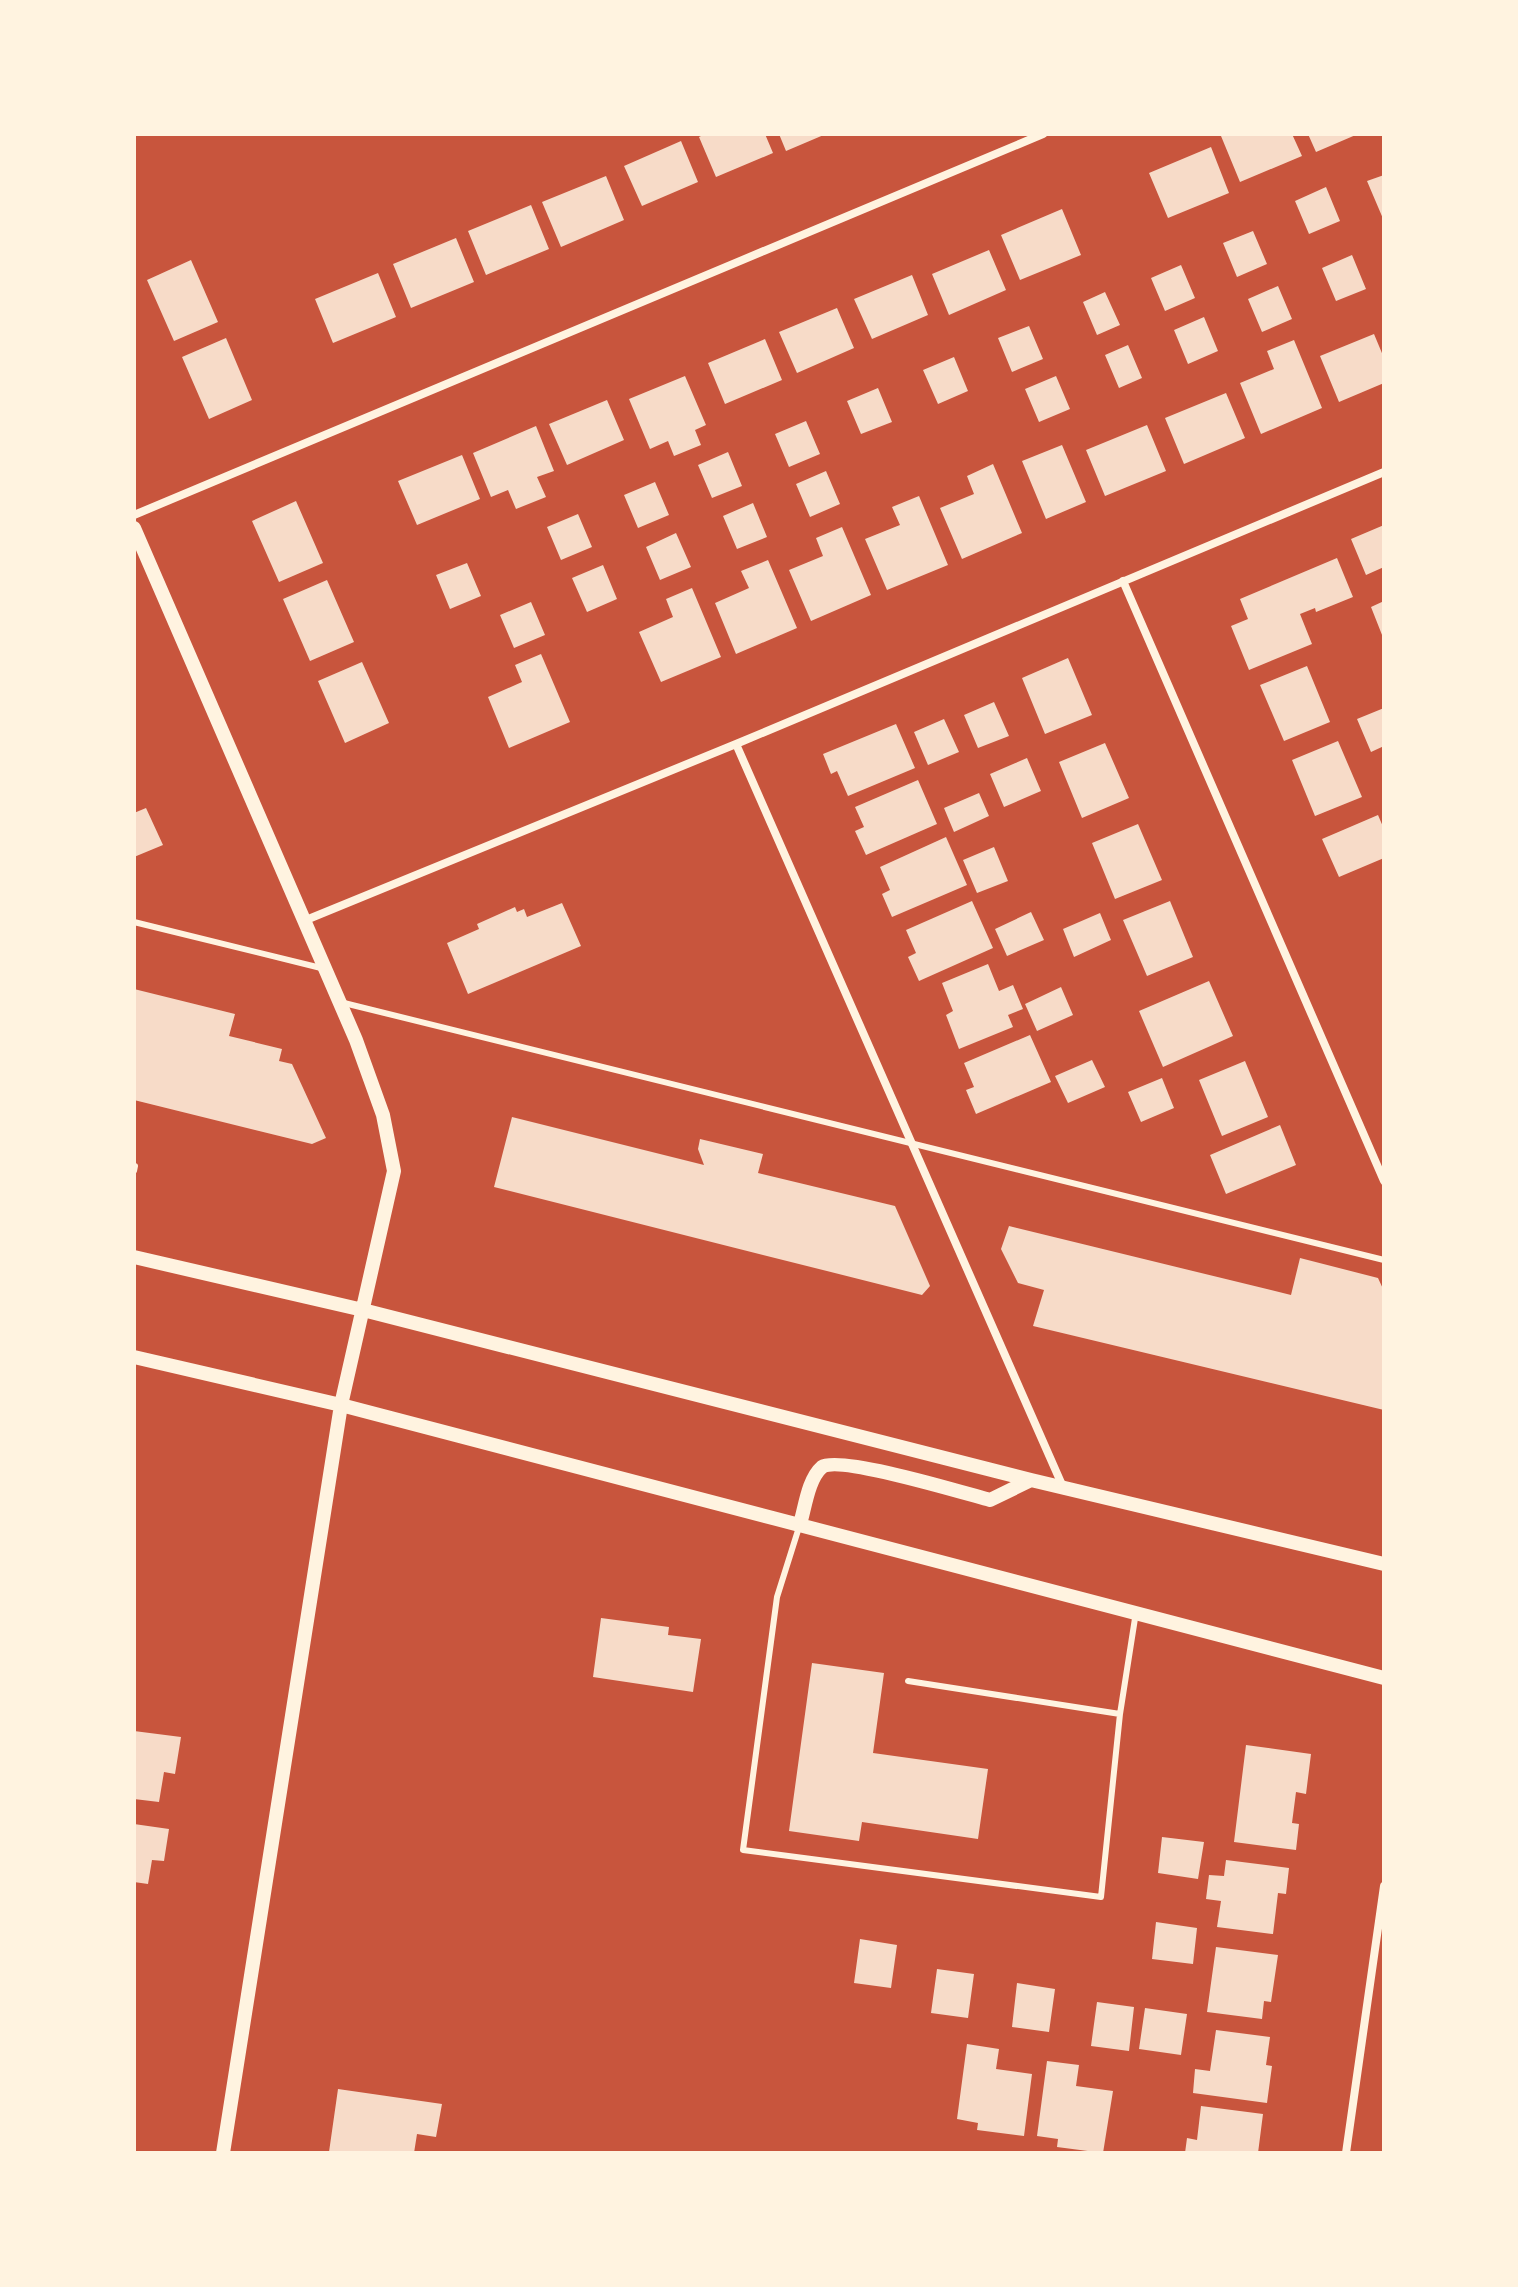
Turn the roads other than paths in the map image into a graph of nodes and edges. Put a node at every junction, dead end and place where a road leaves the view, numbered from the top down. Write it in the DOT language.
graph roads {
  1 [pos="1043,134"];
  2 [pos="1384,472"];
  3 [pos="134,515"];
  4 [pos="134,528"];
  5 [pos="1123,581"];
  6 [pos="736,744"];
  7 [pos="306,920"];
  8 [pos="134,922"];
  9 [pos="327,970"];
  10 [pos="340,1002"];
  11 [pos="912,1144"];
  12 [pos="1384,1181"];
  13 [pos="134,1257"];
  14 [pos="1384,1260"];
  15 [pos="363,1310"];
  16 [pos="134,1357"];
  17 [pos="341,1405"];
  18 [pos="1031,1480"];
  19 [pos="1064,1488"];
  20 [pos="800,1524"];
  21 [pos="1384,1564"];
  22 [pos="1136,1612"];
  23 [pos="1384,1678"];
  24 [pos="908,1681"];
  25 [pos="1120,1714"];
  26 [pos="1384,1886"];
  27 [pos="223,2153"];
  28 [pos="1346,2153"];
  1 -- 3 [label="street"];
  2 -- 5 [label="street"];
  4 -- 7 [label="street"];
  5 -- 6 [label="street"];
  5 -- 12 [label="street"];
  6 -- 7 [label="street"];
  6 -- 11 [label="street"];
  7 -- 9 [label="street"];
  8 -- 9 [label="lane"];
  9 -- 10 [label="street"];
  10 -- 11 [label="lane"];
  10 -- 15 [label="street"];
  11 -- 14 [label="lane"];
  11 -- 19 [label="street"];
  13 -- 15 [label="street"];
  15 -- 17 [label="street"];
  15 -- 18 [label="street"];
  16 -- 17 [label="street"];
  17 -- 20 [label="street"];
  17 -- 27 [label="street"];
  18 -- 19 [label="street"];
  18 -- 20 [label="street"];
  19 -- 21 [label="street"];
  20 -- 22 [label="street"];
  20 -- 25 [label="lane"];
  22 -- 23 [label="street"];
  22 -- 25 [label="lane"];
  24 -- 25 [label="lane"];
  26 -- 28 [label="street"];
}
